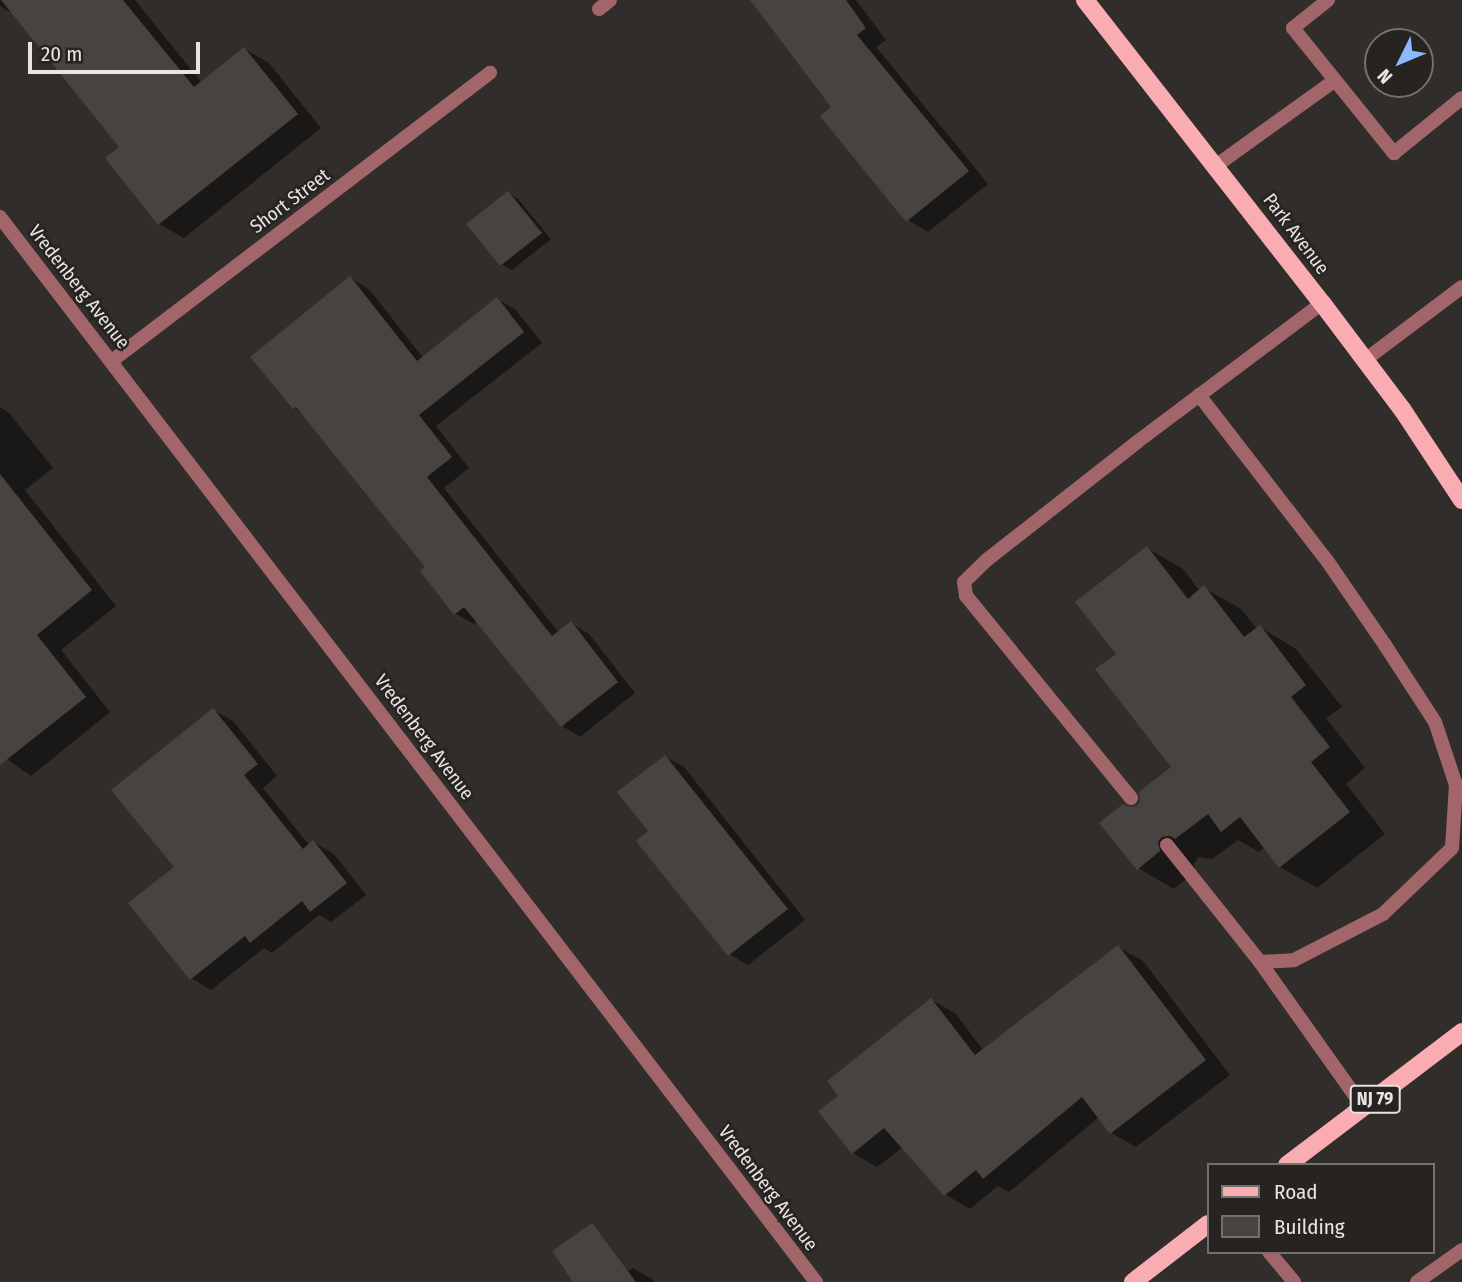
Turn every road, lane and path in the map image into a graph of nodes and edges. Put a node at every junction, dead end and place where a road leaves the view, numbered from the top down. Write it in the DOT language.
graph roads {
  1 [pos="1085,0"];
  2 [pos="1328,0"];
  3 [pos="490,73"];
  4 [pos="1334,81"];
  5 [pos="1462,97"];
  6 [pos="1217,165"];
  7 [pos="0,217"];
  8 [pos="1462,287"];
  9 [pos="1321,303"];
  10 [pos="113,360"];
  11 [pos="1365,360"];
  12 [pos="1199,395"];
  13 [pos="1462,500"];
  14 [pos="1131,798"];
  15 [pos="1167,845"];
  16 [pos="1260,962"];
  17 [pos="1462,1031"];
  18 [pos="1363,1107"];
  19 [pos="1290,1163"];
  20 [pos="1206,1226"];
  21 [pos="1462,1250"];
  22 [pos="1271,1254"];
  23 [pos="816,1282"];
  24 [pos="1133,1282"];
  25 [pos="1294,1282"];
  26 [pos="1417,1282"];
  1 -- 6 [label="main road, Park Avenue"];
  2 -- 4 [label="street"];
  3 -- 10 [label="street, Short Street"];
  4 -- 5 [label="street"];
  4 -- 6 [label="street"];
  6 -- 9 [label="main road, Park Avenue"];
  7 -- 10 [label="street, Vredenberg Avenue"];
  8 -- 11 [label="street"];
  9 -- 11 [label="main road, Park Avenue"];
  9 -- 12 [label="street"];
  10 -- 23 [label="street, Vredenberg Avenue"];
  11 -- 13 [label="main road, Park Avenue"];
  12 -- 14 [label="street"];
  12 -- 16 [label="street"];
  15 -- 16 [label="street"];
  16 -- 18 [label="street"];
  17 -- 18 [label="main road, NJ 79"];
  18 -- 19 [label="main road, NJ 79"];
  20 -- 24 [label="main road"];
  21 -- 26 [label="street"];
  22 -- 25 [label="street"];
}
